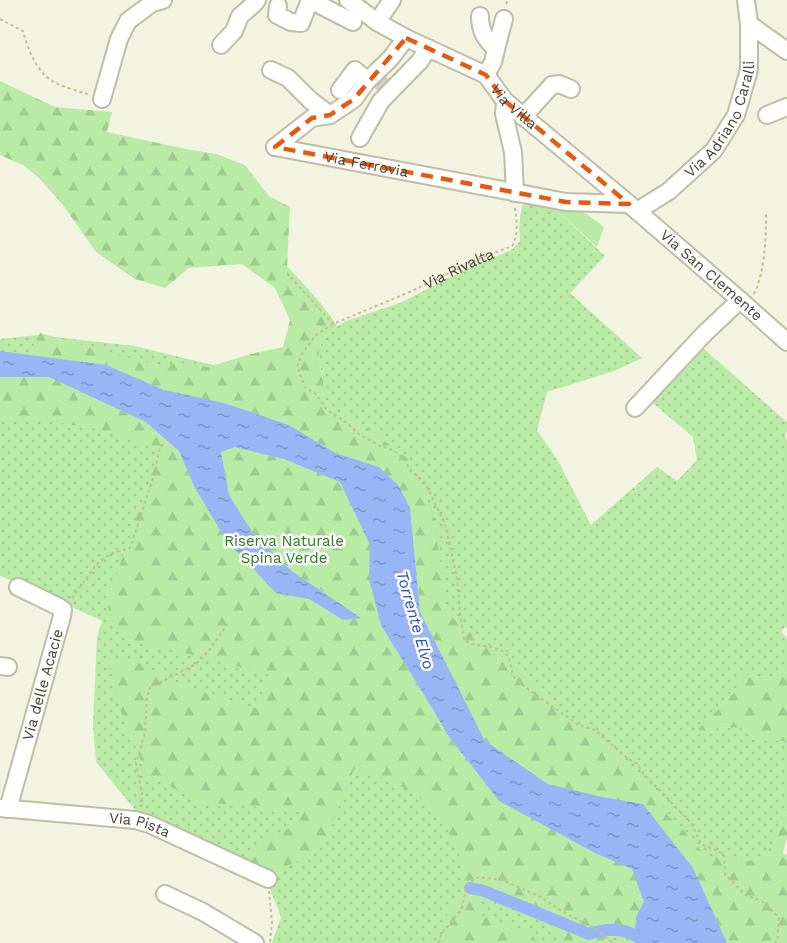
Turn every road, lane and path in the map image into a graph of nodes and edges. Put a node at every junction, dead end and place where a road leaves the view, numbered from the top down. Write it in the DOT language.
graph roads {
  1 [pos="163,0"];
  2 [pos="256,0"];
  3 [pos="348,0"];
  4 [pos="392,0"];
  5 [pos="508,0"];
  6 [pos="747,0"];
  7 [pos="275,2"];
  8 [pos="505,12"];
  9 [pos="480,16"];
  10 [pos="0,19"];
  11 [pos="353,22"];
  12 [pos="377,22"];
  13 [pos="749,24"];
  14 [pos="406,39"];
  15 [pos="220,45"];
  16 [pos="428,48"];
  17 [pos="496,49"];
  18 [pos="787,51"];
  19 [pos="271,70"];
  20 [pos="486,75"];
  21 [pos="378,83"];
  22 [pos="571,89"];
  23 [pos="340,90"];
  24 [pos="102,99"];
  25 [pos="505,101"];
  26 [pos="787,107"];
  27 [pos="330,115"];
  28 [pos="767,115"];
  29 [pos="523,117"];
  30 [pos="360,138"];
  31 [pos="515,193"];
  32 [pos="633,207"];
  33 [pos="766,213"];
  34 [pos="287,273"];
  35 [pos="744,304"];
  36 [pos="333,324"];
  37 [pos="787,342"];
  38 [pos="634,408"];
  39 [pos="165,443"];
  40 [pos="18,588"];
  41 [pos="63,610"];
  42 [pos="229,622"];
  43 [pos="4,809"];
  44 [pos="141,822"];
  45 [pos="268,879"];
  46 [pos="165,894"];
  47 [pos="255,943"];
  48 [pos="270,943"];
  49 [pos="438,943"];
  50 [pos="613,943"];
  51 [pos="775,943"];
  1 -- 24 [label="street"];
  2 -- 15 [label="street"];
  3 -- 12 [label="street, Via Villa"];
  4 -- 12 [label="street"];
  5 -- 8 [label="path"];
  6 -- 13 [label="street, Via Adriano Caralli"];
  7 -- 11 [label="street"];
  8 -- 17 [label="street"];
  9 -- 17 [label="street"];
  10 -- 24 [label="path"];
  12 -- 14 [label="street, Via Villa"];
  13 -- 18 [label="street"];
  13 -- 32 [label="street, Via Adriano Caralli"];
  14 -- 16 [label="street, Via Villa"];
  14 -- 21 [label="street, Via Ferrovia"];
  16 -- 20 [label="street, Via Villa"];
  16 -- 21 [label="street"];
  17 -- 20 [label="street"];
  19 -- 27 [label="street"];
  20 -- 25 [label="street, Via Villa"];
  21 -- 23 [label="street"];
  21 -- 27 [label="street, Via Ferrovia"];
  21 -- 30 [label="street"];
  22 -- 29 [label="street"];
  25 -- 29 [label="street, Via Villa"];
  25 -- 31 [label="street"];
  26 -- 28 [label="street"];
  27 -- 31 [label="street, Via Ferrovia"];
  29 -- 32 [label="street, Via Villa"];
  31 -- 32 [label="street, Via Ferrovia"];
  31 -- 36 [label="path, Via Rivalta"];
  32 -- 35 [label="street, Via San Clemente"];
  33 -- 35 [label="path"];
  34 -- 36 [label="path"];
  35 -- 37 [label="street, Via San Clemente"];
  35 -- 38 [label="street"];
  36 -- 51 [label="path"];
  39 -- 41 [label="path"];
  40 -- 41 [label="street, Via delle Acacie"];
  41 -- 43 [label="street, Via delle Acacie"];
  42 -- 44 [label="path"];
  43 -- 44 [label="street, Via Pista"];
  44 -- 45 [label="street, Via Pista"];
  45 -- 48 [label="path"];
  46 -- 47 [label="street"];
  49 -- 50 [label="path"];
}
